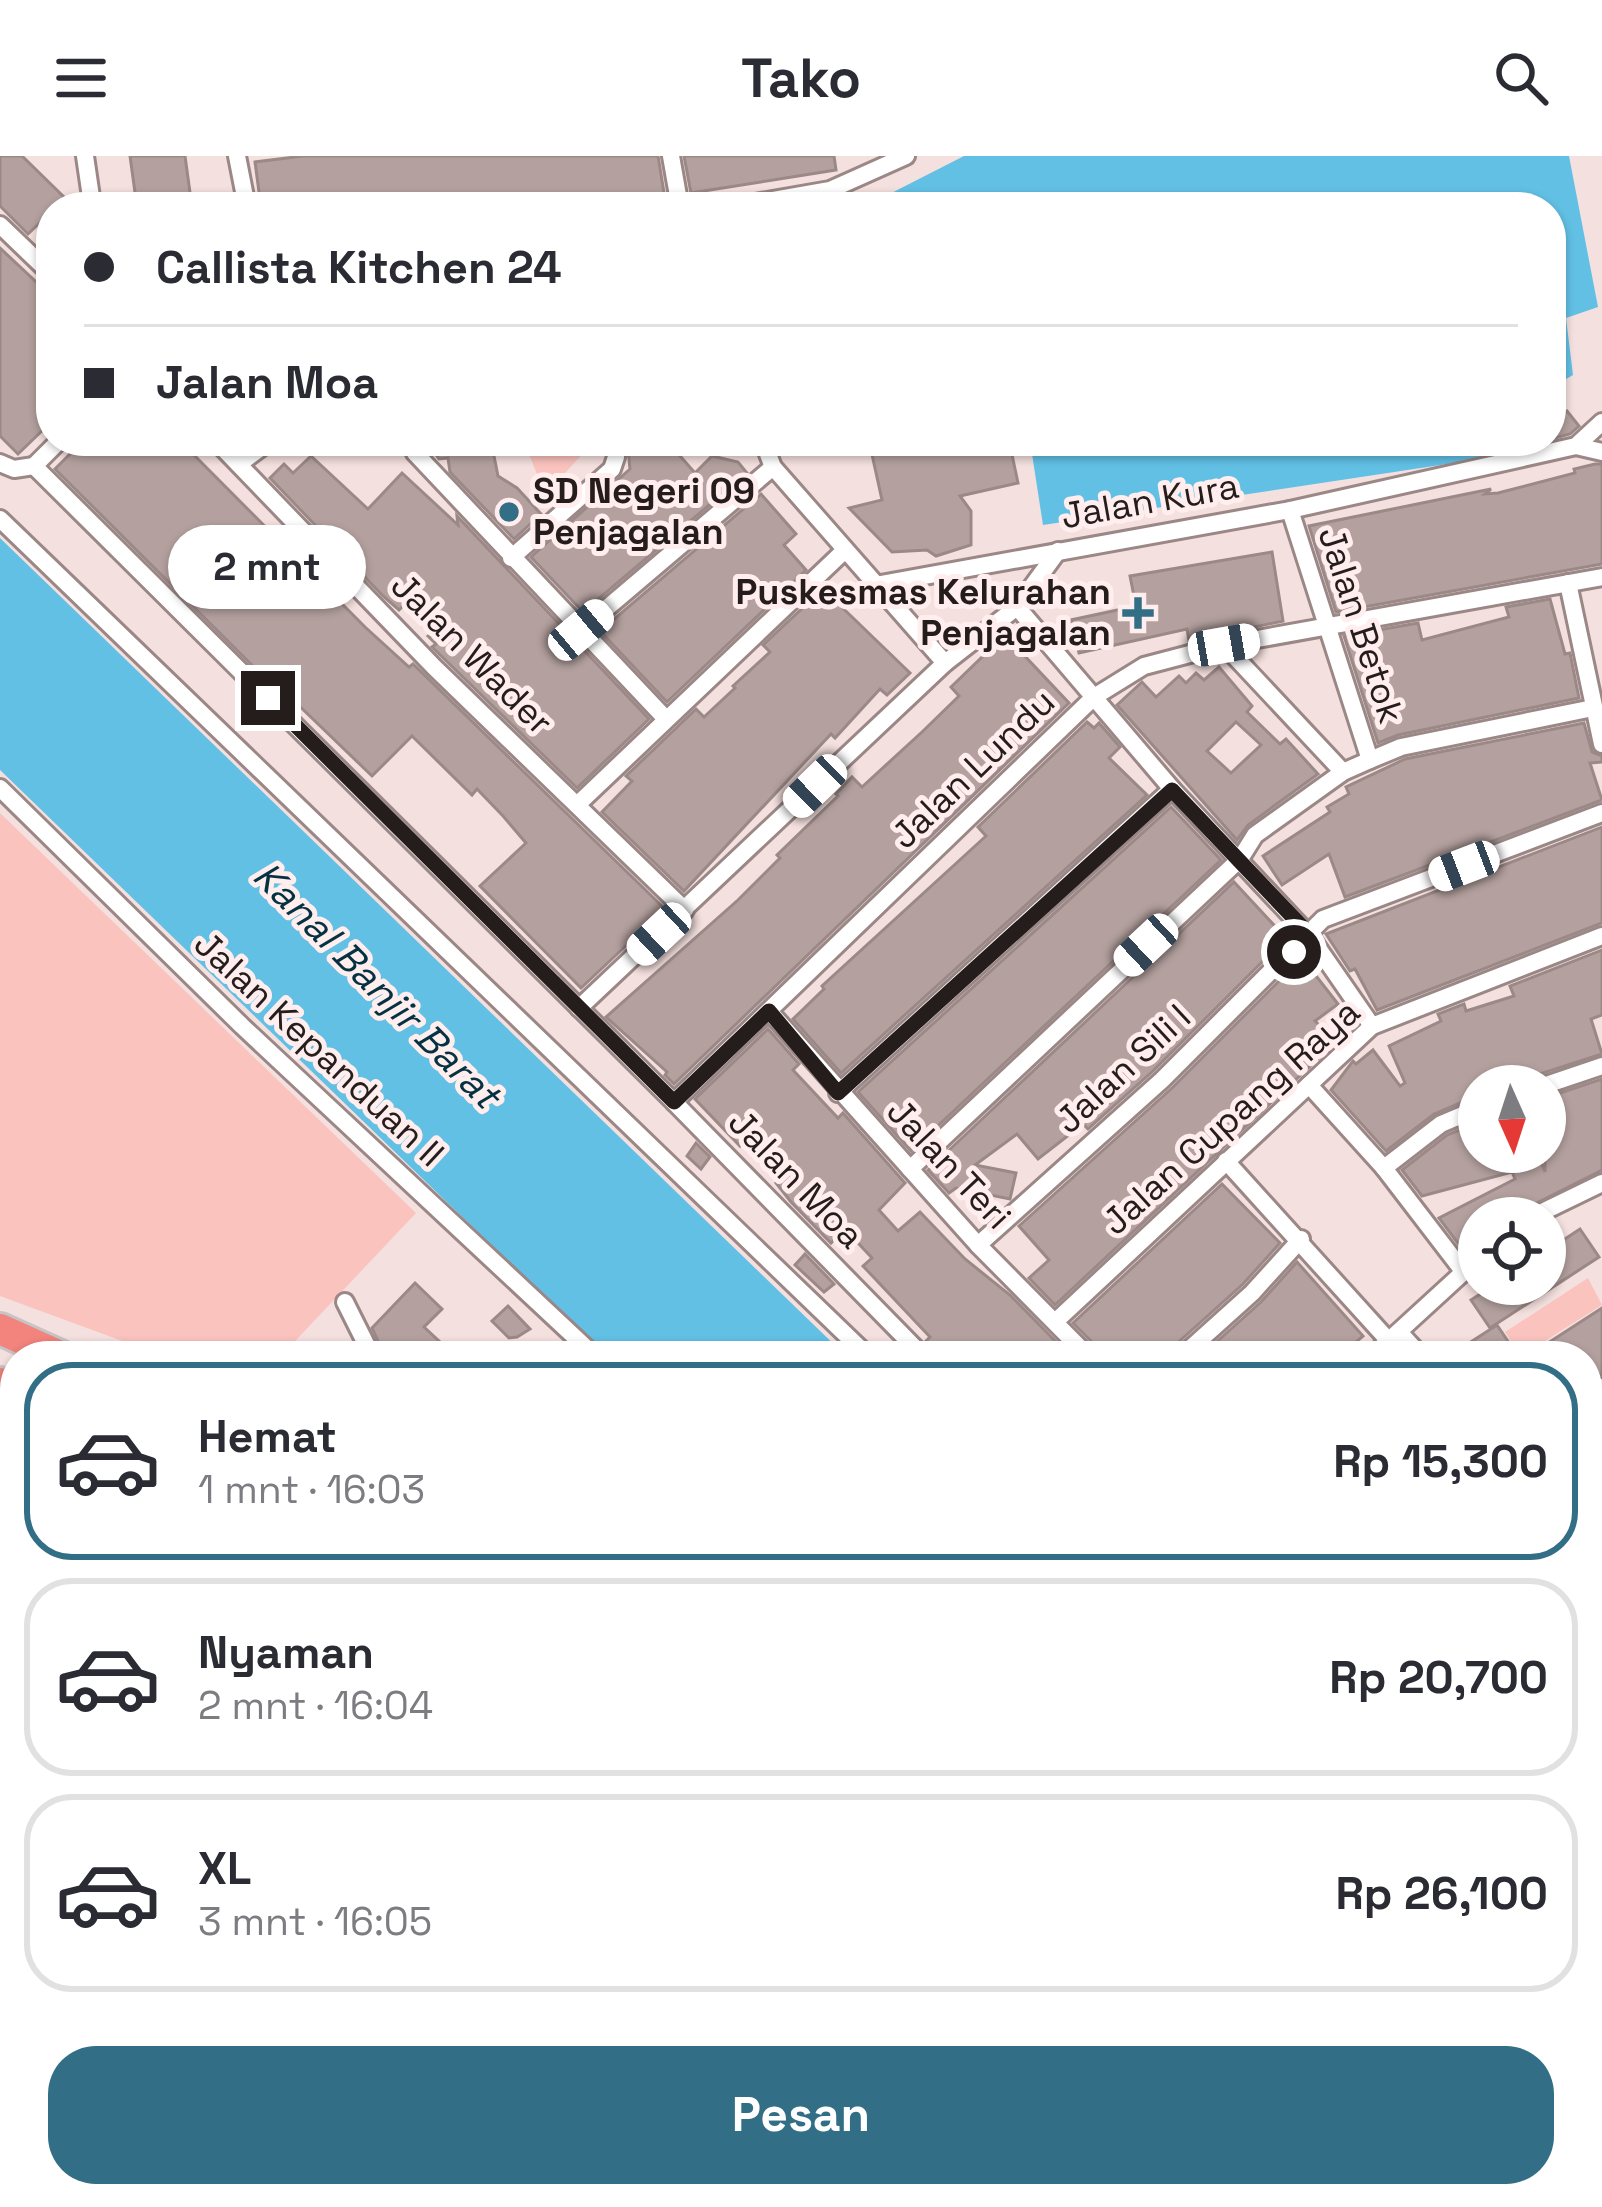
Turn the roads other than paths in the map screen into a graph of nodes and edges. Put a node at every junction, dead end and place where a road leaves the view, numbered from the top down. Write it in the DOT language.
graph roads {
  1 [pos="85,156"];
  2 [pos="237,156"];
  3 [pos="671,156"];
  4 [pos="906,156"];
  5 [pos="90,192"];
  6 [pos="244,192"];
  7 [pos="677,192"];
  8 [pos="818,192"];
  9 [pos="0,225"];
  10 [pos="36,256"];
  11 [pos="1602,422"];
  12 [pos="1576,446"];
  13 [pos="1566,448"];
  14 [pos="1602,452"];
  15 [pos="44,456"];
  16 [pos="230,456"];
  17 [pos="249,456"];
  18 [pos="418,456"];
  19 [pos="616,456"];
  20 [pos="769,456"];
  21 [pos="1531,456"];
  22 [pos="0,463"];
  23 [pos="238,464"];
  24 [pos="34,466"];
  25 [pos="772,467"];
  26 [pos="1290,510"];
  27 [pos="0,519"];
  28 [pos="1058,550"];
  29 [pos="844,551"];
  30 [pos="511,558"];
  31 [pos="1602,577"];
  32 [pos="1568,583"];
  33 [pos="875,585"];
  34 [pos="1017,607"];
  35 [pos="1325,628"];
  36 [pos="581,630"];
  37 [pos="1224,645"];
  38 [pos="945,663"];
  39 [pos="1094,697"];
  40 [pos="1593,708"];
  41 [pos="666,719"];
  42 [pos="1602,744"];
  43 [pos="1370,760"];
  44 [pos="1343,772"];
  45 [pos="0,788"];
  46 [pos="1172,790"];
  47 [pos="578,804"];
  48 [pos="1602,813"];
  49 [pos="1240,859"];
  50 [pos="685,910"];
  51 [pos="1309,934"];
  52 [pos="1602,936"];
  53 [pos="579,1008"];
  54 [pos="769,1011"];
  55 [pos="1372,1025"];
  56 [pos="1602,1066"];
  57 [pos="1566,1078"];
  58 [pos="1309,1084"];
  59 [pos="838,1093"];
  60 [pos="674,1102"];
  61 [pos="1458,1117"];
  62 [pos="1226,1161"];
  63 [pos="1384,1168"];
  64 [pos="910,1169"];
  65 [pos="1602,1183"];
  66 [pos="1566,1201"];
  67 [pos="1301,1240"];
  68 [pos="978,1245"];
  69 [pos="1458,1264"];
  70 [pos="1458,1275"];
  71 [pos="345,1302"];
  72 [pos="1055,1321"];
  73 [pos="1393,1336"];
  74 [pos="364,1341"];
  75 [pos="579,1341"];
  76 [pos="852,1341"];
  77 [pos="908,1341"];
  78 [pos="1074,1341"];
  79 [pos="1199,1341"];
  80 [pos="1388,1341"];
  81 [pos="1400,1341"];
  1 -- 5 [label="street"];
  2 -- 6 [label="street"];
  3 -- 7 [label="street"];
  4 -- 8 [label="street"];
  9 -- 10 [label="street"];
  11 -- 12 [label="street"];
  12 -- 13 [label="street, Jalan Kura"];
  12 -- 14 [label="street, Jalan Kura"];
  15 -- 24 [label="street"];
  16 -- 23 [label="street, Jalan Wader"];
  17 -- 23 [label="street"];
  18 -- 30 [label="street"];
  19 -- 30 [label="street"];
  20 -- 25 [label="street"];
  21 -- 26 [label="street, Jalan Kura"];
  22 -- 24 [label="street"];
  23 -- 47 [label="street, Jalan Wader"];
  24 -- 53 [label="street, Jalan Moa"];
  25 -- 29 [label="street"];
  25 -- 36 [label="street"];
  26 -- 28 [label="street, Jalan Kura"];
  26 -- 35 [label="street, Jalan Betok"];
  27 -- 76 [label="street"];
  28 -- 33 [label="street, Jalan Kura"];
  28 -- 34 [label="street"];
  29 -- 33 [label="street"];
  29 -- 41 [label="street"];
  30 -- 36 [label="street"];
  31 -- 32 [label="street, Jalan Lundu"];
  32 -- 35 [label="street, Jalan Lundu"];
  32 -- 40 [label="street"];
  33 -- 38 [label="street"];
  34 -- 38 [label="street"];
  34 -- 39 [label="street"];
  35 -- 37 [label="street, Jalan Lundu"];
  35 -- 43 [label="street, Jalan Betok"];
  36 -- 41 [label="street"];
  37 -- 39 [label="street, Jalan Lundu"];
  37 -- 44 [label="street"];
  38 -- 50 [label="street"];
  39 -- 46 [label="street"];
  39 -- 54 [label="street, Jalan Lundu"];
  40 -- 42 [label="street"];
  40 -- 43 [label="street"];
  41 -- 47 [label="street"];
  43 -- 44 [label="street"];
  44 -- 49 [label="street"];
  45 -- 75 [label="street, Jalan Kepanduan II"];
  46 -- 49 [label="street"];
  46 -- 59 [label="street"];
  47 -- 50 [label="street, Jalan Wader"];
  48 -- 51 [label="street, Jalan Sili I"];
  49 -- 51 [label="street"];
  49 -- 64 [label="street"];
  50 -- 53 [label="street"];
  51 -- 55 [label="street"];
  51 -- 68 [label="street, Jalan Sili I"];
  52 -- 55 [label="street, Jalan Cupang Raya"];
  53 -- 60 [label="street, Jalan Moa"];
  54 -- 59 [label="street, Jalan Teri"];
  54 -- 60 [label="street, Jalan Lundu"];
  55 -- 58 [label="street, Jalan Cupang Raya"];
  56 -- 57 [label="street"];
  58 -- 62 [label="street, Jalan Cupang Raya"];
  58 -- 63 [label="street"];
  59 -- 64 [label="street, Jalan Teri"];
  60 -- 77 [label="street, Jalan Moa"];
  61 -- 63 [label="street"];
  62 -- 67 [label="street"];
  62 -- 72 [label="street, Jalan Cupang Raya"];
  63 -- 69 [label="street"];
  64 -- 68 [label="street, Jalan Teri"];
  65 -- 66 [label="street"];
  67 -- 73 [label="street"];
  67 -- 79 [label="street"];
  68 -- 72 [label="street, Jalan Teri"];
  70 -- 73 [label="street"];
  71 -- 74 [label="street"];
  72 -- 78 [label="street, Jalan Teri"];
  73 -- 80 [label="street"];
  73 -- 81 [label="street"];
}
